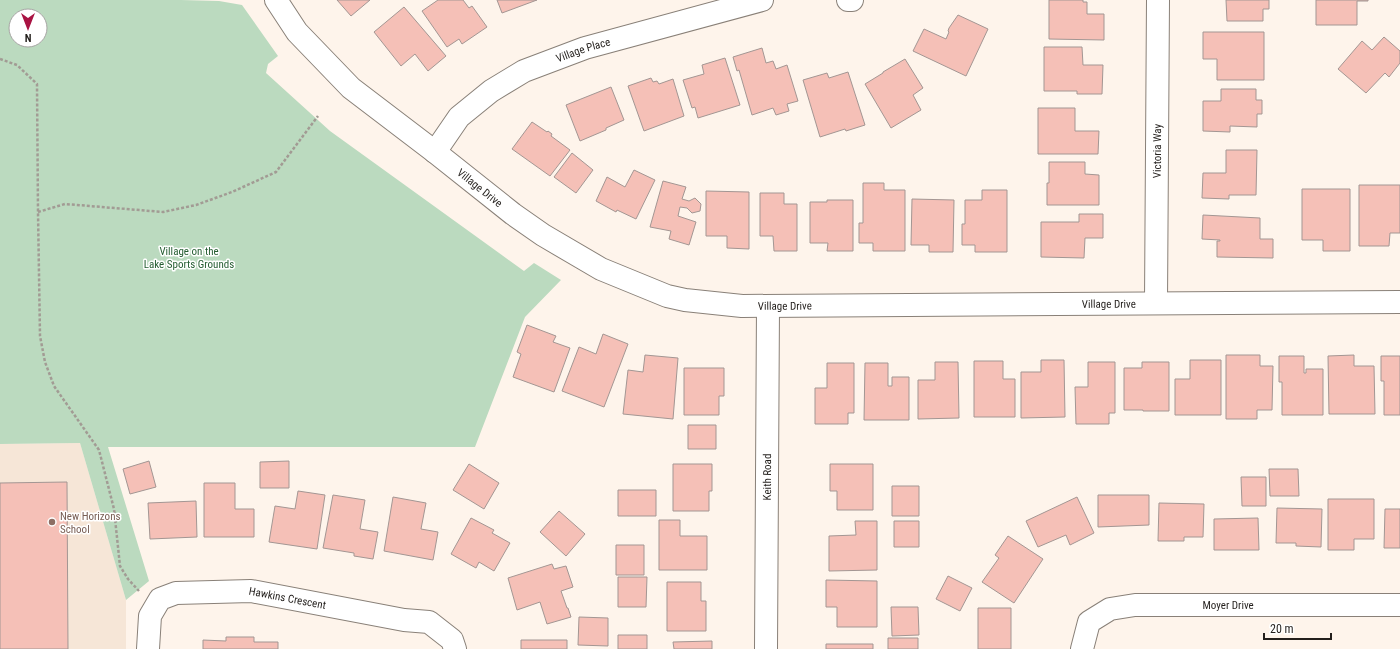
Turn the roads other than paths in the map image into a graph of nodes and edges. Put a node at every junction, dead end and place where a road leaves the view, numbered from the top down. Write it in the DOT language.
graph roads {
  1 [pos="276,0"];
  2 [pos="762,0"];
  3 [pos="848,0"];
  4 [pos="852,0"];
  5 [pos="1158,0"];
  6 [pos="435,152"];
  7 [pos="1156,302"];
  8 [pos="1400,302"];
  9 [pos="768,306"];
  10 [pos="1400,605"];
  11 [pos="148,649"];
  12 [pos="455,649"];
  13 [pos="766,649"];
  14 [pos="1082,649"];
  1 -- 6 [label="street, Village Drive"];
  2 -- 6 [label="street, Village Place"];
  3 -- 4 [label="street"];
  5 -- 7 [label="street, Victoria Way"];
  6 -- 9 [label="street, Village Drive"];
  7 -- 8 [label="street, Village Drive"];
  7 -- 9 [label="street, Village Drive"];
  9 -- 13 [label="street, Keith Road"];
  10 -- 14 [label="street, Moyer Drive"];
  11 -- 12 [label="street, Hawkins Crescent"];
}
